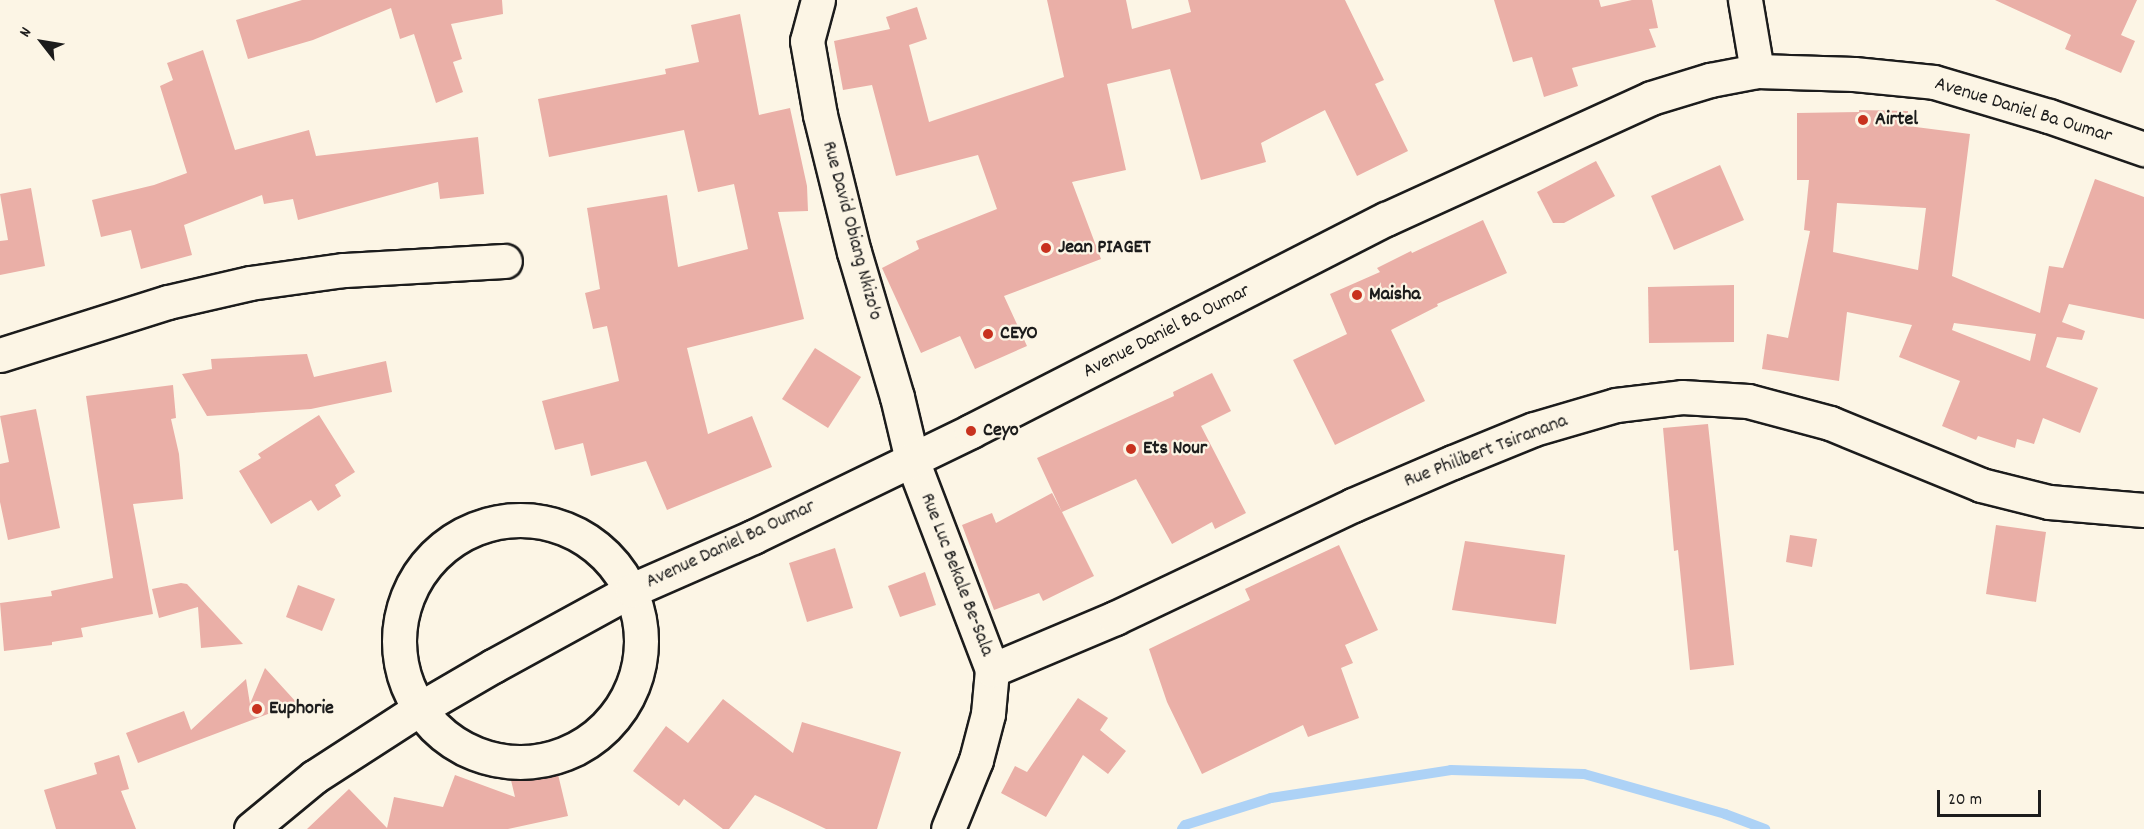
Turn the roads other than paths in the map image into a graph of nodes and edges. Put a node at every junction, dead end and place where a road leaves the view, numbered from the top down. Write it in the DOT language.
graph roads {
  1 [pos="818,0"];
  2 [pos="1745,0"];
  3 [pos="1757,71"];
  4 [pos="2144,149"];
  5 [pos="505,261"];
  6 [pos="0,355"];
  7 [pos="912,460"];
  8 [pos="2144,510"];
  9 [pos="632,590"];
  10 [pos="992,670"];
  11 [pos="419,710"];
  12 [pos="252,829"];
  13 [pos="948,829"];
  1 -- 7 [label="street, Rue David Obiang Nkizo'o"];
  2 -- 3 [label="street"];
  3 -- 4 [label="street, Avenue Daniel Ba Oumar"];
  3 -- 7 [label="street, Avenue Daniel Ba Oumar"];
  5 -- 6 [label="street"];
  7 -- 9 [label="street, Avenue Daniel Ba Oumar"];
  7 -- 10 [label="street, Rue Luc Bekale Be-Sala"];
  8 -- 10 [label="street, Rue Philibert Tsiranana"];
  9 -- 11 [label="street, Avenue Daniel Ba Oumar"];
  9 -- 11 [label="street"];
  9 -- 11 [label="street"];
  10 -- 13 [label="street, Rue Luc Bekale Be-Sala"];
  11 -- 12 [label="street, Avenue Daniel Ba Oumar"];
}
